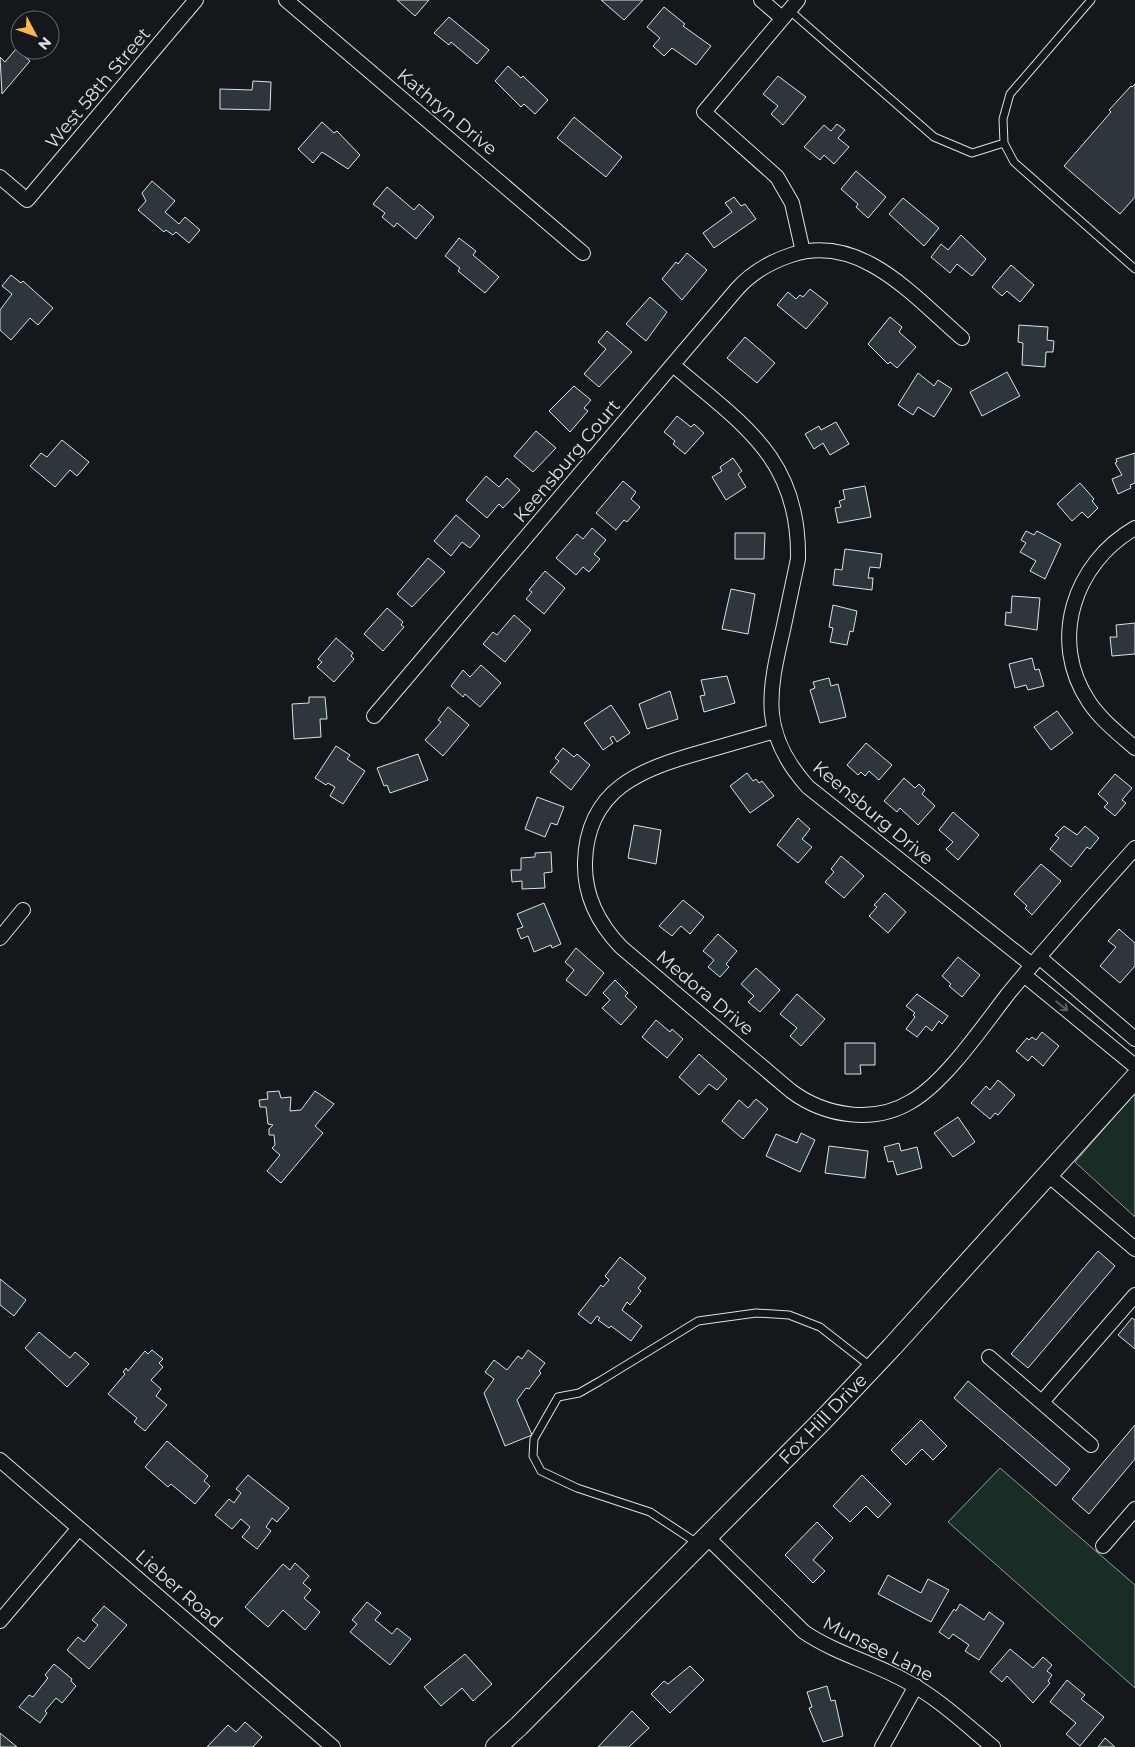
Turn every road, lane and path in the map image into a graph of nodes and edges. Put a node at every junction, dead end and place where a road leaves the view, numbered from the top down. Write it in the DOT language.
graph roads {
  1 [pos="196,0"];
  2 [pos="286,0"];
  3 [pos="761,0"];
  4 [pos="1091,0"];
  5 [pos="790,9"];
  6 [pos="1004,143"];
  7 [pos="0,177"];
  8 [pos="803,252"];
  9 [pos="583,253"];
  10 [pos="1135,269"];
  11 [pos="962,338"];
  12 [pos="673,365"];
  13 [pos="1135,528"];
  14 [pos="374,716"];
  15 [pos="775,730"];
  16 [pos="1135,748"];
  17 [pos="1135,848"];
  18 [pos="23,910"];
  19 [pos="0,938"];
  20 [pos="1032,966"];
  21 [pos="1135,1039"];
  22 [pos="1135,1066"];
  23 [pos="1135,1078"];
  24 [pos="1047,1174"];
  25 [pos="1135,1249"];
  26 [pos="1135,1295"];
  27 [pos="989,1357"];
  28 [pos="872,1368"];
  29 [pos="1042,1402"];
  30 [pos="1091,1445"];
  31 [pos="0,1460"];
  32 [pos="1135,1509"];
  33 [pos="79,1528"];
  34 [pos="703,1541"];
  35 [pos="1103,1546"];
  36 [pos="0,1621"];
  37 [pos="916,1686"];
  38 [pos="332,1747"];
  39 [pos="496,1747"];
  40 [pos="882,1747"];
  41 [pos="993,1747"];
  1 -- 7 [label="street, West 58th Street"];
  2 -- 9 [label="street, Kathryn Drive"];
  3 -- 5 [label="street"];
  4 -- 6 [label="lane"];
  5 -- 6 [label="lane"];
  5 -- 8 [label="street"];
  6 -- 10 [label="lane"];
  8 -- 11 [label="street, Keensburg Court"];
  8 -- 12 [label="street, Keensburg Court"];
  12 -- 14 [label="street, Keensburg Court"];
  12 -- 15 [label="street, Keensburg Drive"];
  13 -- 16 [label="street"];
  15 -- 20 [label="street, Keensburg Drive"];
  15 -- 20 [label="street, Medora Drive"];
  17 -- 20 [label="street, Medora Drive"];
  18 -- 19 [label="street"];
  20 -- 21 [label="street, Keensburg Drive"];
  20 -- 22 [label="street, Keensburg Drive, one-way"];
  23 -- 24 [label="street, Fox Hill Drive"];
  24 -- 25 [label="street"];
  24 -- 28 [label="street, Fox Hill Drive"];
  26 -- 29 [label="street"];
  27 -- 29 [label="street"];
  28 -- 34 [label="street, Fox Hill Drive"];
  28 -- 34 [label="lane"];
  29 -- 30 [label="street"];
  31 -- 33 [label="street, Lieber Road"];
  32 -- 35 [label="street"];
  33 -- 36 [label="street"];
  33 -- 38 [label="street, Lieber Road"];
  34 -- 37 [label="street, Munsee Lane"];
  34 -- 39 [label="street, Fox Hill Drive"];
  37 -- 40 [label="street"];
  37 -- 41 [label="street, Munsee Lane"];
}
